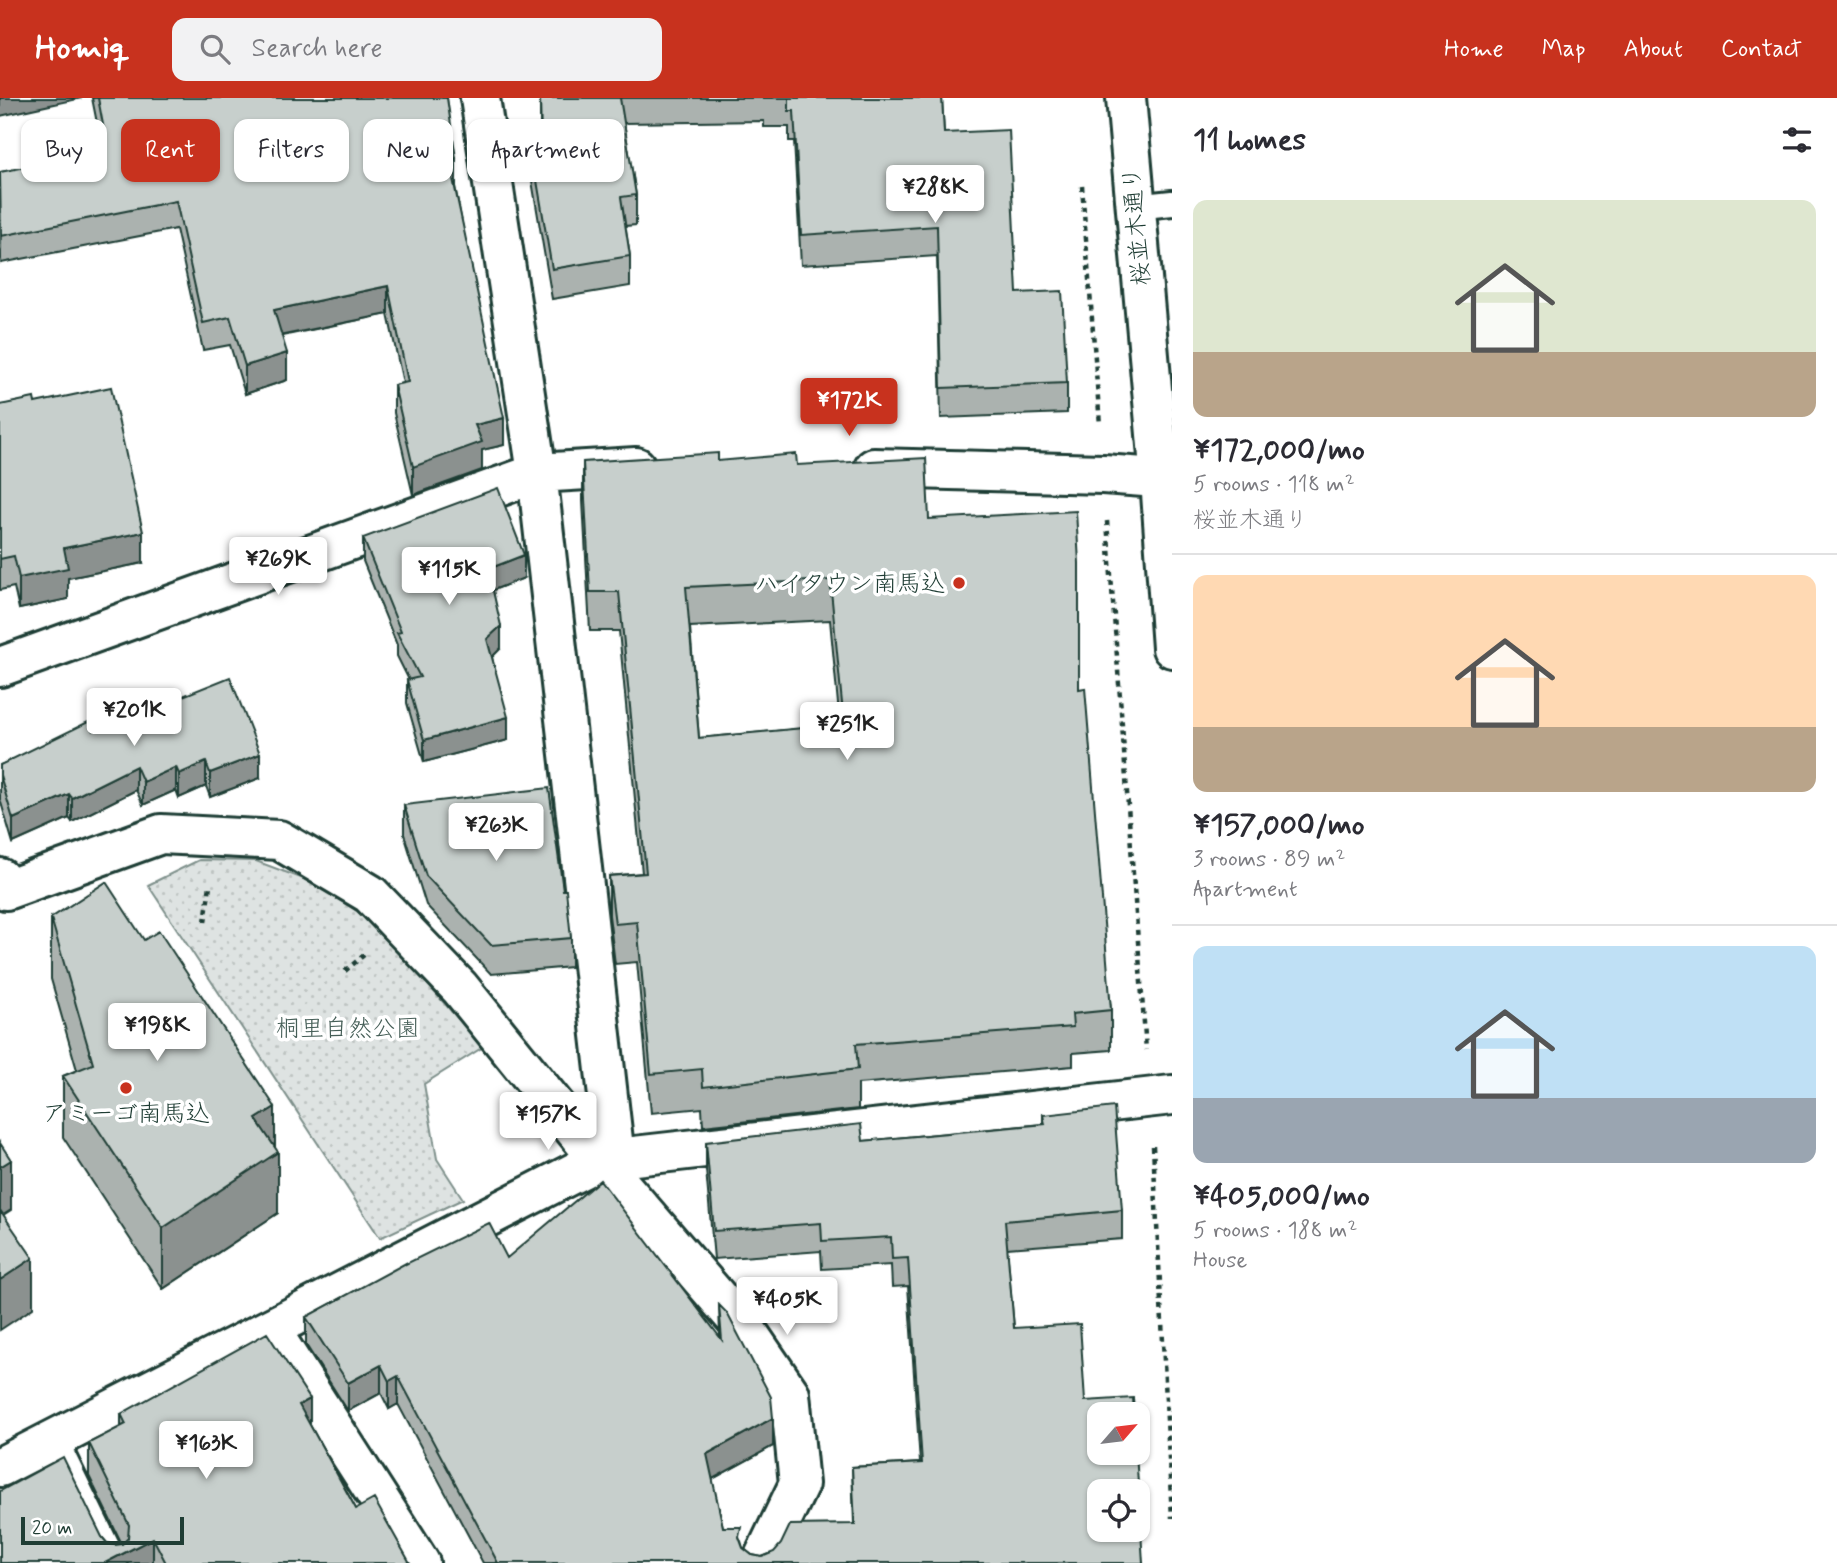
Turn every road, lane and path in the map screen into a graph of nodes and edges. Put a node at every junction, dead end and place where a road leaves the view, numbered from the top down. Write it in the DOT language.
graph roads {
  1 [pos="480,98"];
  2 [pos="1126,98"];
  3 [pos="1082,182"];
  4 [pos="1172,203"];
  5 [pos="1134,207"];
  6 [pos="667,464"];
  7 [pos="844,467"];
  8 [pos="537,472"];
  9 [pos="1103,474"];
  10 [pos="1166,479"];
  11 [pos="1172,648"];
  12 [pos="0,667"];
  13 [pos="212,872"];
  14 [pos="0,878"];
  15 [pos="205,922"];
  16 [pos="1161,1096"];
  17 [pos="607,1159"];
  18 [pos="270,1329"];
  19 [pos="55,1440"];
  20 [pos="0,1468"];
  21 [pos="1172,1518"];
  22 [pos="115,1563"];
  23 [pos="420,1563"];
  24 [pos="761,1563"];
  1 -- 8 [label="street"];
  2 -- 5 [label="street, 桜並木通り"];
  3 -- 9 [label="path"];
  4 -- 5 [label="lane"];
  5 -- 10 [label="street, 桜並木通り"];
  6 -- 8 [label="street"];
  7 -- 9 [label="street"];
  8 -- 12 [label="street"];
  8 -- 17 [label="street"];
  9 -- 10 [label="street"];
  9 -- 16 [label="path"];
  10 -- 11 [label="street, 桜並木通り"];
  13 -- 15 [label="path"];
  14 -- 17 [label="street"];
  16 -- 17 [label="street"];
  16 -- 21 [label="path"];
  17 -- 18 [label="street"];
  17 -- 24 [label="street"];
  18 -- 19 [label="street"];
  18 -- 23 [label="street"];
  19 -- 20 [label="street"];
  19 -- 22 [label="lane"];
}
